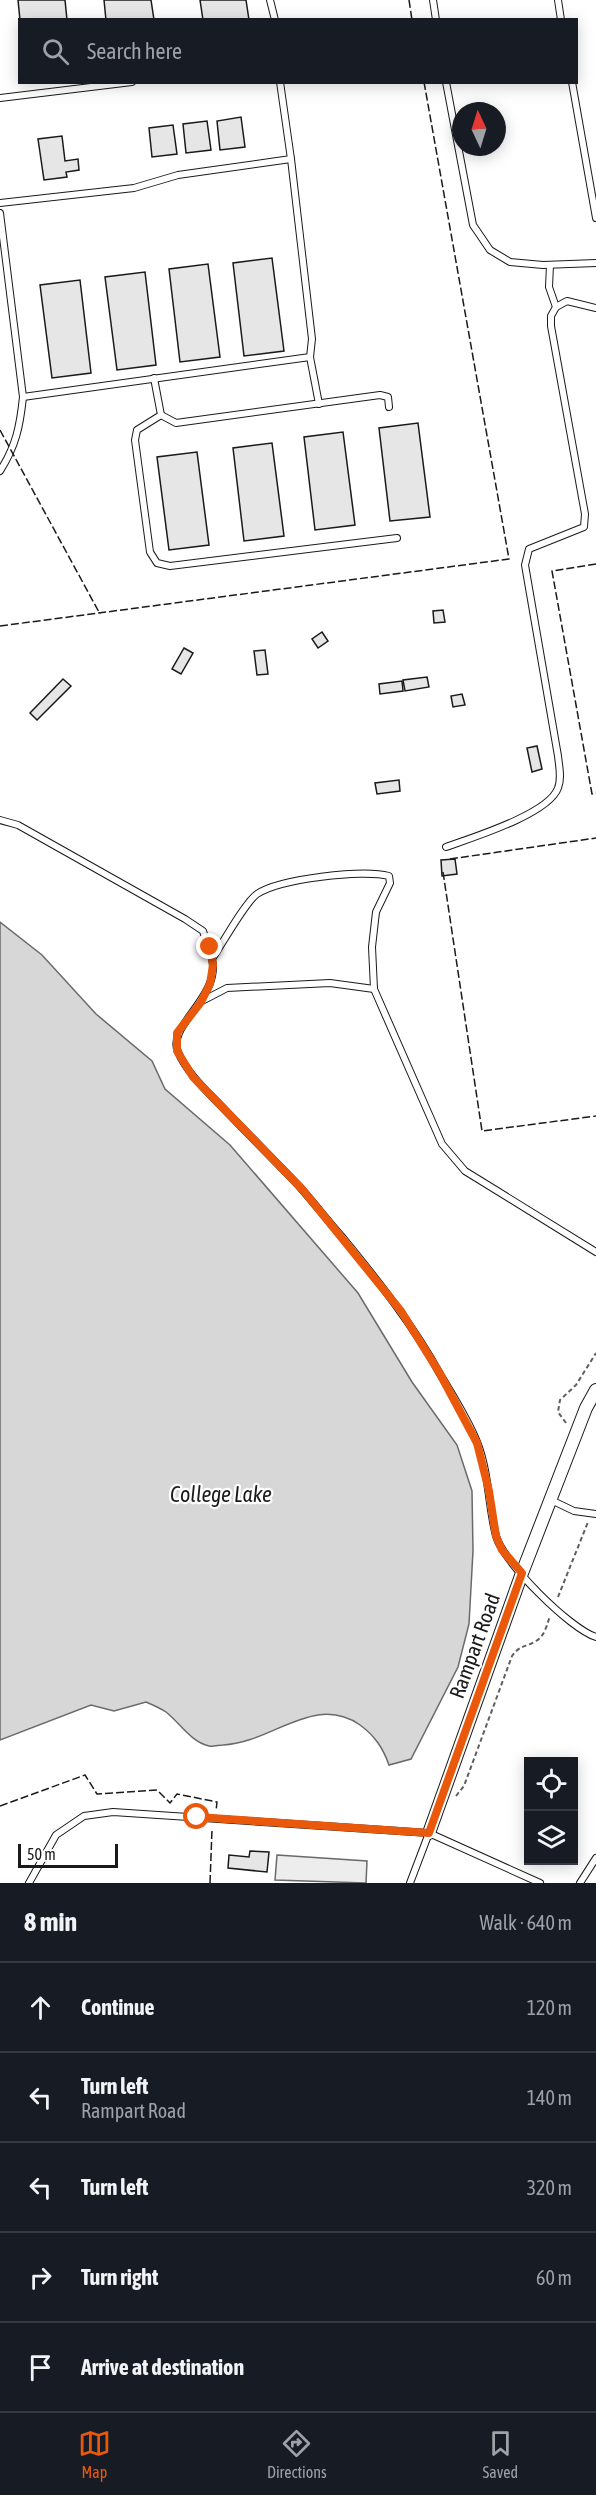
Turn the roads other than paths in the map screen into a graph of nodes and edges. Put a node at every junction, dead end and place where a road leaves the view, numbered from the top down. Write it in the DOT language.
graph roads {
  1 [pos="270,0"];
  2 [pos="433,0"];
  3 [pos="558,0"];
  4 [pos="274,18"];
  5 [pos="436,18"];
  6 [pos="561,18"];
  7 [pos="116,84"];
  8 [pos="280,84"];
  9 [pos="446,84"];
  10 [pos="572,84"];
  11 [pos="0,98"];
  12 [pos="291,159"];
  13 [pos="0,203"];
  14 [pos="0,213"];
  15 [pos="596,218"];
  16 [pos="596,263"];
  17 [pos="550,265"];
  18 [pos="556,308"];
  19 [pos="596,308"];
  20 [pos="310,357"];
  21 [pos="154,378"];
  22 [pos="23,397"];
  23 [pos="319,404"];
  24 [pos="389,407"];
  25 [pos="161,415"];
  26 [pos="0,471"];
  27 [pos="398,538"];
  28 [pos="0,820"];
  29 [pos="446,847"];
  30 [pos="212,959"];
  31 [pos="374,989"];
  32 [pos="201,1002"];
  33 [pos="596,1252"];
  34 [pos="596,1390"];
  35 [pos="550,1500"];
  36 [pos="596,1514"];
  37 [pos="522,1573"];
  38 [pos="596,1637"];
  39 [pos="429,1833"];
  40 [pos="596,1858"];
  41 [pos="29,1883"];
  42 [pos="410,1883"];
  43 [pos="540,1883"];
  44 [pos="580,1883"];
  1 -- 4 [label="lane"];
  2 -- 5 [label="lane"];
  3 -- 6 [label="lane"];
  7 -- 11 [label="lane"];
  8 -- 12 [label="lane"];
  9 -- 17 [label="lane"];
  10 -- 15 [label="lane"];
  12 -- 13 [label="lane"];
  12 -- 20 [label="lane"];
  14 -- 22 [label="lane"];
  16 -- 17 [label="lane"];
  17 -- 18 [label="lane"];
  18 -- 19 [label="lane"];
  18 -- 29 [label="lane"];
  20 -- 21 [label="lane"];
  20 -- 23 [label="lane"];
  21 -- 22 [label="lane"];
  21 -- 25 [label="lane"];
  22 -- 26 [label="lane"];
  23 -- 24 [label="lane"];
  23 -- 25 [label="lane"];
  25 -- 27 [label="lane"];
  28 -- 30 [label="lane"];
  30 -- 31 [label="lane"];
  30 -- 32 [label="lane"];
  31 -- 32 [label="lane"];
  31 -- 33 [label="lane"];
  32 -- 37 [label="lane"];
  34 -- 35 [label="street, Rampart Road"];
  35 -- 36 [label="lane"];
  35 -- 37 [label="street, Rampart Road"];
  37 -- 38 [label="lane"];
  37 -- 39 [label="street, Rampart Road"];
  39 -- 41 [label="lane"];
  39 -- 42 [label="lane, Rampart Road"];
  39 -- 43 [label="lane"];
  40 -- 44 [label="lane"];
}
